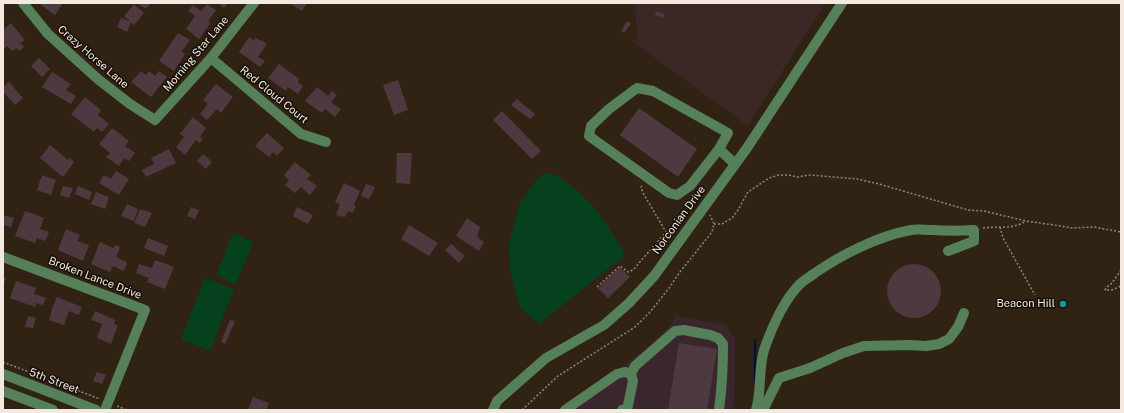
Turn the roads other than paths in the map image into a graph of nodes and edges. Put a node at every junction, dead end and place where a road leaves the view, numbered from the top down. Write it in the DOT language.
graph roads {
  1 [pos="23,3"];
  2 [pos="254,3"];
  3 [pos="842,3"];
  4 [pos="211,58"];
  5 [pos="155,120"];
  6 [pos="326,142"];
  7 [pos="719,149"];
  8 [pos="735,164"];
  9 [pos="948,251"];
  10 [pos="3,256"];
  11 [pos="964,313"];
  12 [pos="3,374"];
  13 [pos="631,374"];
  14 [pos="3,391"];
  15 [pos="106,406"];
  16 [pos="53,410"];
  17 [pos="96,410"];
  18 [pos="493,410"];
  19 [pos="565,410"];
  20 [pos="622,410"];
  21 [pos="719,410"];
  22 [pos="756,410"];
  23 [pos="763,410"];
  1 -- 5 [label="street, Crazy Horse Lane"];
  2 -- 4 [label="street, Morning Star Lane"];
  3 -- 8 [label="street, Norconian Drive"];
  4 -- 5 [label="street, Morning Star Lane"];
  4 -- 6 [label="street, Red Cloud Court"];
  7 -- 7 [label="street"];
  7 -- 8 [label="street"];
  8 -- 18 [label="street, Norconian Drive"];
  9 -- 22 [label="street"];
  10 -- 15 [label="street, Broken Lance Drive"];
  11 -- 23 [label="street"];
  12 -- 17 [label="street, 5th Street"];
  13 -- 19 [label="street"];
  13 -- 20 [label="street"];
  13 -- 21 [label="street"];
  14 -- 16 [label="street"];
}
